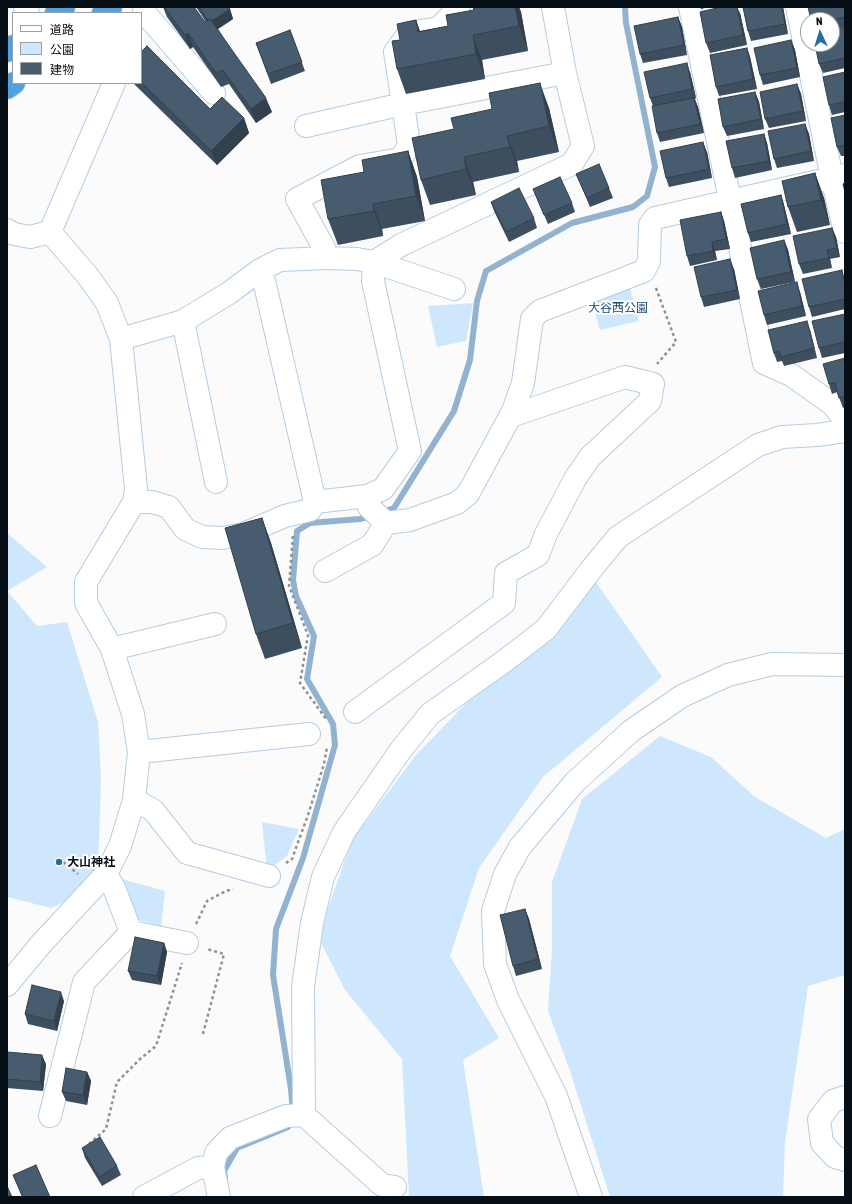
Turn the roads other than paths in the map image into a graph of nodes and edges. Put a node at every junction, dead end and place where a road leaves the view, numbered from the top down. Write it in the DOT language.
graph roads {
  1 [pos="459,7"];
  2 [pos="553,7"];
  3 [pos="690,7"];
  4 [pos="797,7"];
  5 [pos="143,13"];
  6 [pos="565,73"];
  7 [pos="114,84"];
  8 [pos="214,93"];
  9 [pos="403,104"];
  10 [pos="306,126"];
  11 [pos="839,177"];
  12 [pos="730,201"];
  13 [pos="7,230"];
  14 [pos="50,232"];
  15 [pos="845,232"];
  16 [pos="326,258"];
  17 [pos="374,262"];
  18 [pos="260,270"];
  19 [pos="454,289"];
  20 [pos="183,321"];
  21 [pos="121,338"];
  22 [pos="513,411"];
  23 [pos="845,420"];
  24 [pos="845,430"];
  25 [pos="216,482"];
  26 [pos="134,502"];
  27 [pos="315,502"];
  28 [pos="376,512"];
  29 [pos="325,571"];
  30 [pos="215,624"];
  31 [pos="112,650"];
  32 [pos="845,665"];
  33 [pos="355,712"];
  34 [pos="309,734"];
  35 [pos="139,752"];
  36 [pos="134,800"];
  37 [pos="106,874"];
  38 [pos="269,876"];
  39 [pos="131,932"];
  40 [pos="187,943"];
  41 [pos="7,985"];
  42 [pos="845,1097"];
  43 [pos="304,1115"];
  44 [pos="50,1116"];
  45 [pos="845,1160"];
  46 [pos="213,1167"];
  47 [pos="395,1187"];
  48 [pos="144,1197"];
  49 [pos="219,1197"];
  50 [pos="591,1197"];
  1 -- 9 [label="street"];
  2 -- 6 [label="street"];
  3 -- 12 [label="street"];
  4 -- 11 [label="street"];
  5 -- 8 [label="street"];
  6 -- 9 [label="street"];
  6 -- 17 [label="street"];
  7 -- 14 [label="street"];
  9 -- 10 [label="street"];
  9 -- 16 [label="street"];
  11 -- 12 [label="street"];
  11 -- 15 [label="street"];
  12 -- 22 [label="street"];
  12 -- 23 [label="street"];
  13 -- 14 [label="street"];
  14 -- 21 [label="street"];
  16 -- 17 [label="street"];
  16 -- 18 [label="street"];
  17 -- 19 [label="street"];
  17 -- 28 [label="street"];
  18 -- 20 [label="street"];
  18 -- 27 [label="street"];
  20 -- 21 [label="street"];
  20 -- 25 [label="street"];
  21 -- 26 [label="street"];
  22 -- 28 [label="street"];
  22 -- 33 [label="street"];
  24 -- 43 [label="street"];
  26 -- 27 [label="street"];
  26 -- 31 [label="street"];
  27 -- 28 [label="street"];
  28 -- 29 [label="street"];
  30 -- 31 [label="street"];
  31 -- 35 [label="street"];
  32 -- 50 [label="street"];
  34 -- 35 [label="street"];
  35 -- 36 [label="street"];
  36 -- 37 [label="street"];
  36 -- 38 [label="street"];
  37 -- 39 [label="street"];
  37 -- 41 [label="street"];
  39 -- 40 [label="street"];
  39 -- 44 [label="street"];
  42 -- 45 [label="street"];
  43 -- 46 [label="street"];
  43 -- 47 [label="street"];
  46 -- 48 [label="street"];
  46 -- 49 [label="street"];
}
